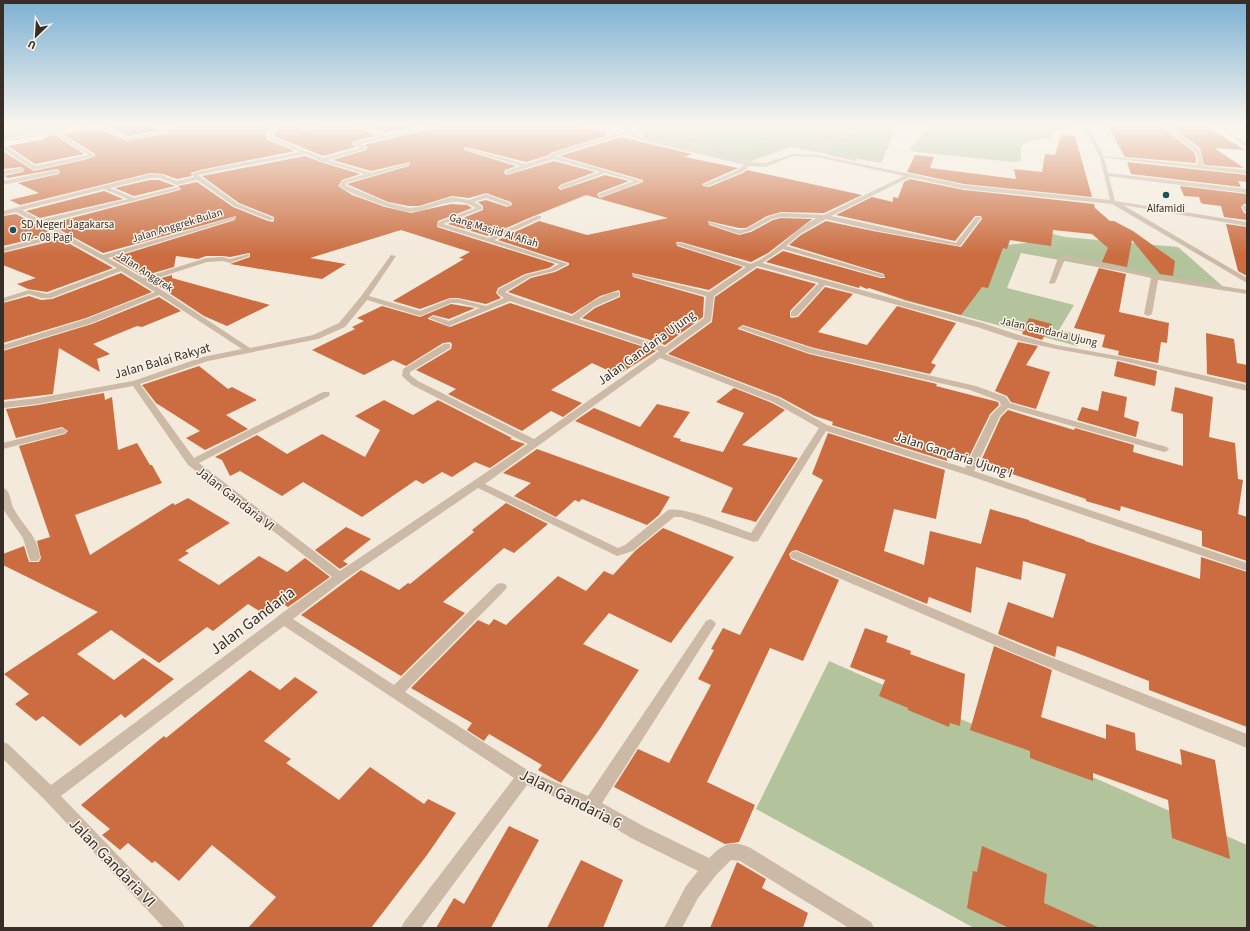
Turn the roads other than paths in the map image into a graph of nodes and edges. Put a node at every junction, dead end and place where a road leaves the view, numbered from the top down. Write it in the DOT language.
graph roads {
  1 [pos="224,168"];
  2 [pos="351,168"];
  3 [pos="390,168"];
  4 [pos="519,168"];
  5 [pos="597,168"];
  6 [pos="743,168"];
  7 [pos="872,168"];
  8 [pos="1106,168"];
  9 [pos="1214,168"];
  10 [pos="21,170"];
  11 [pos="606,171"];
  12 [pos="58,172"];
  13 [pos="508,172"];
  14 [pos="1247,172"];
  15 [pos="3,173"];
  16 [pos="369,174"];
  17 [pos="1108,175"];
  18 [pos="908,176"];
  19 [pos="197,178"];
  20 [pos="3,183"];
  21 [pos="706,185"];
  22 [pos="562,187"];
  23 [pos="106,188"];
  24 [pos="178,189"];
  25 [pos="1247,191"];
  26 [pos="601,195"];
  27 [pos="132,199"];
  28 [pos="468,202"];
  29 [pos="1113,202"];
  30 [pos="508,204"];
  31 [pos="17,210"];
  32 [pos="3,213"];
  33 [pos="538,217"];
  34 [pos="826,217"];
  35 [pos="233,218"];
  36 [pos="271,218"];
  37 [pos="978,218"];
  38 [pos="41,222"];
  39 [pos="711,223"];
  40 [pos="1247,224"];
  41 [pos="62,235"];
  42 [pos="489,240"];
  43 [pos="679,244"];
  44 [pos="782,247"];
  45 [pos="3,250"];
  46 [pos="247,255"];
  47 [pos="393,256"];
  48 [pos="104,258"];
  49 [pos="754,265"];
  50 [pos="122,268"];
  51 [pos="635,276"];
  52 [pos="882,276"];
  53 [pos="1155,277"];
  54 [pos="1245,278"];
  55 [pos="142,281"];
  56 [pos="824,282"];
  57 [pos="1052,283"];
  58 [pos="1247,292"];
  59 [pos="159,293"];
  60 [pos="616,294"];
  61 [pos="710,295"];
  62 [pos="365,297"];
  63 [pos="510,298"];
  64 [pos="3,300"];
  65 [pos="487,308"];
  66 [pos="794,314"];
  67 [pos="1148,314"];
  68 [pos="433,318"];
  69 [pos="574,319"];
  70 [pos="743,328"];
  71 [pos="447,346"];
  72 [pos="3,348"];
  73 [pos="250,352"];
  74 [pos="662,352"];
  75 [pos="135,382"];
  76 [pos="1247,388"];
  77 [pos="326,394"];
  78 [pos="3,405"];
  79 [pos="1006,405"];
  80 [pos="824,427"];
  81 [pos="62,431"];
  82 [pos="534,442"];
  83 [pos="3,446"];
  84 [pos="1164,449"];
  85 [pos="192,463"];
  86 [pos="968,472"];
  87 [pos="477,484"];
  88 [pos="3,491"];
  89 [pos="796,555"];
  90 [pos="34,558"];
  91 [pos="1247,567"];
  92 [pos="340,577"];
  93 [pos="500,587"];
  94 [pos="282,619"];
  95 [pos="710,624"];
  96 [pos="395,693"];
  97 [pos="1247,741"];
  98 [pos="3,749"];
  99 [pos="524,776"];
  100 [pos="50,795"];
  101 [pos="591,805"];
  102 [pos="711,868"];
  103 [pos="176,928"];
  104 [pos="410,928"];
  105 [pos="674,928"];
  106 [pos="865,928"];
  1 -- 19 [label="street"];
  2 -- 16 [label="street"];
  3 -- 16 [label="street"];
  4 -- 13 [label="street"];
  5 -- 11 [label="street"];
  6 -- 21 [label="street"];
  7 -- 18 [label="street"];
  8 -- 17 [label="street"];
  9 -- 14 [label="street"];
  10 -- 15 [label="street"];
  11 -- 22 [label="street"];
  11 -- 26 [label="street"];
  12 -- 20 [label="street"];
  16 -- 28 [label="street, Gang Masjid Al Afiah"];
  17 -- 25 [label="street"];
  17 -- 29 [label="street"];
  18 -- 29 [label="street"];
  18 -- 34 [label="street"];
  19 -- 23 [label="street"];
  19 -- 36 [label="street"];
  23 -- 27 [label="street"];
  23 -- 31 [label="street"];
  24 -- 27 [label="street"];
  27 -- 38 [label="street"];
  28 -- 30 [label="street"];
  28 -- 42 [label="street, Gang Masjid Al Afiah"];
  29 -- 40 [label="street"];
  29 -- 54 [label="street"];
  31 -- 32 [label="street"];
  31 -- 38 [label="street, Jalan Anggrek"];
  33 -- 42 [label="street"];
  34 -- 37 [label="street"];
  34 -- 39 [label="street"];
  34 -- 44 [label="street"];
  35 -- 48 [label="street, Jalan Anggrek Bulan"];
  38 -- 41 [label="street, Jalan Anggrek"];
  41 -- 45 [label="street"];
  41 -- 48 [label="street, Jalan Anggrek"];
  42 -- 63 [label="street, Gang Masjid Al Afiah"];
  43 -- 49 [label="street, Jalan Gandaria Ujung"];
  44 -- 49 [label="street"];
  44 -- 52 [label="street"];
  46 -- 55 [label="street"];
  47 -- 62 [label="street, Jalan Balai Rakyat"];
  48 -- 50 [label="street, Jalan Anggrek"];
  49 -- 56 [label="street, Jalan Gandaria Ujung"];
  49 -- 61 [label="street"];
  50 -- 55 [label="street, Jalan Anggrek"];
  50 -- 64 [label="street"];
  51 -- 61 [label="street"];
  53 -- 57 [label="street"];
  53 -- 58 [label="street"];
  53 -- 67 [label="street"];
  55 -- 59 [label="street, Jalan Anggrek"];
  56 -- 66 [label="street"];
  56 -- 76 [label="street, Jalan Gandaria Ujung"];
  59 -- 72 [label="street"];
  59 -- 73 [label="street, Jalan Anggrek"];
  60 -- 69 [label="street"];
  61 -- 74 [label="street, Jalan Gandaria Ujung"];
  62 -- 65 [label="street"];
  62 -- 73 [label="street, Jalan Balai Rakyat"];
  63 -- 65 [label="street"];
  63 -- 69 [label="street"];
  65 -- 68 [label="street"];
  69 -- 74 [label="street"];
  70 -- 79 [label="street"];
  71 -- 82 [label="street"];
  73 -- 75 [label="street, Jalan Balai Rakyat"];
  74 -- 80 [label="street, Jalan Gandaria Ujung I"];
  74 -- 82 [label="street, Jalan Gandaria Ujung"];
  75 -- 78 [label="street, Jalan Balai Rakyat"];
  75 -- 85 [label="street, Jalan Gandaria VI"];
  77 -- 85 [label="street"];
  79 -- 84 [label="street"];
  79 -- 86 [label="street"];
  80 -- 86 [label="street, Jalan Gandaria Ujung I"];
  80 -- 87 [label="street"];
  81 -- 83 [label="street"];
  82 -- 87 [label="street, Jalan Gandaria"];
  85 -- 92 [label="street, Jalan Gandaria VI"];
  86 -- 91 [label="street, Jalan Gandaria Ujung I"];
  87 -- 92 [label="street, Jalan Gandaria"];
  88 -- 90 [label="street"];
  89 -- 97 [label="street"];
  92 -- 94 [label="street, Jalan Gandaria"];
  93 -- 96 [label="street"];
  94 -- 96 [label="street, Jalan Gandaria 6"];
  94 -- 100 [label="street, Jalan Gandaria"];
  95 -- 101 [label="street"];
  96 -- 99 [label="street, Jalan Gandaria 6"];
  98 -- 100 [label="street"];
  99 -- 101 [label="street, Jalan Gandaria 6"];
  99 -- 104 [label="street"];
  100 -- 103 [label="street, Jalan Gandaria VI"];
  101 -- 102 [label="street, Jalan Gandaria 6"];
  102 -- 105 [label="street"];
  102 -- 106 [label="street"];
}
